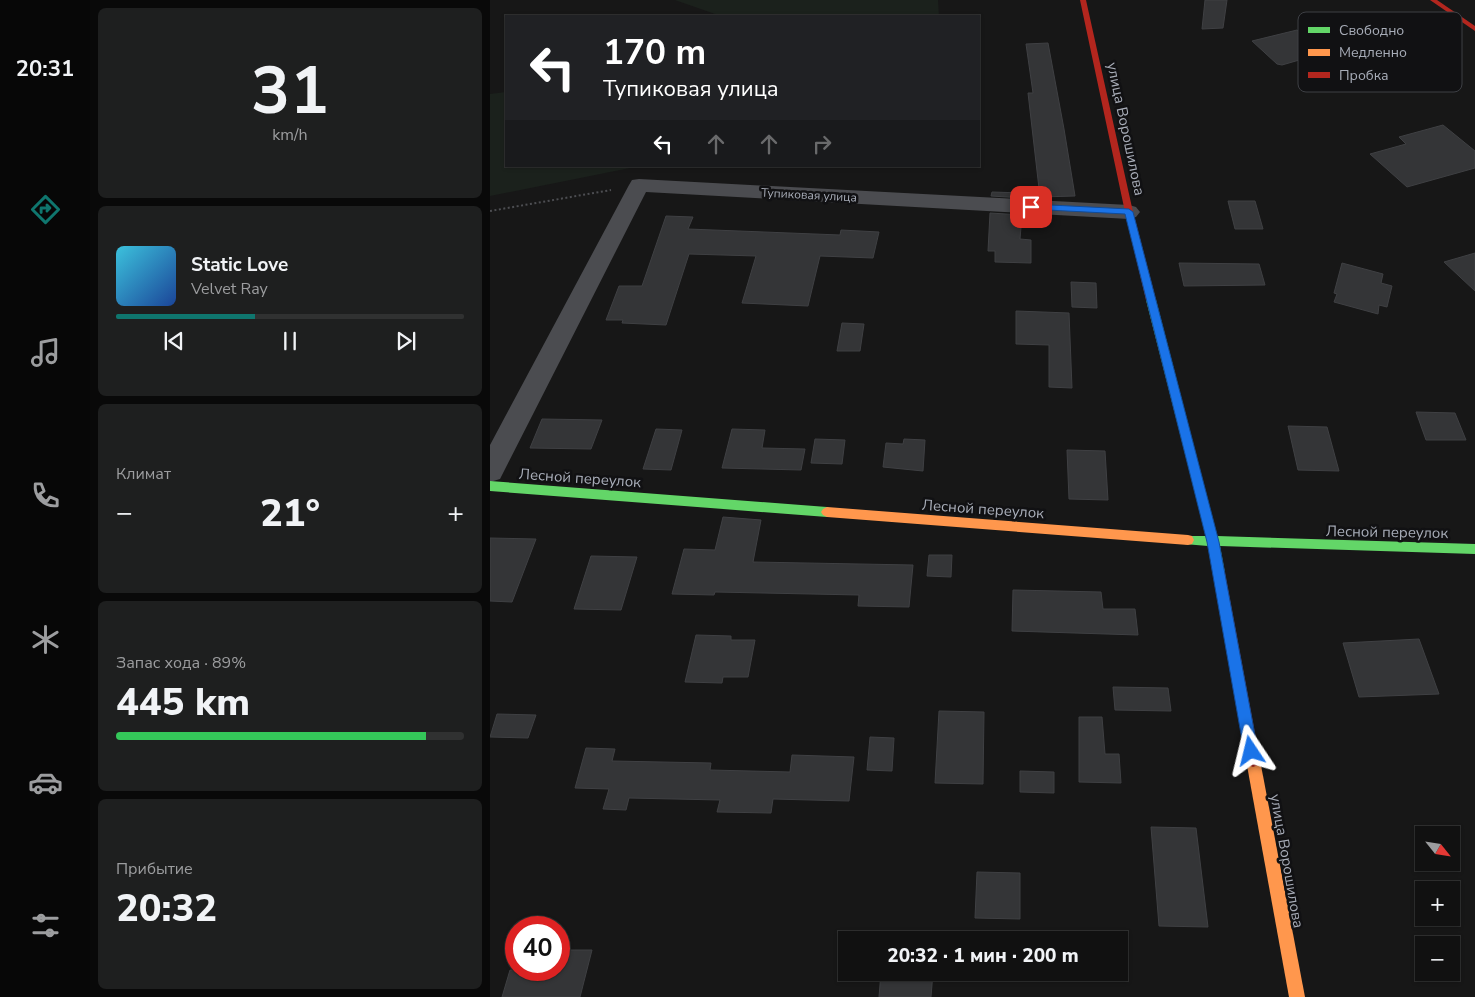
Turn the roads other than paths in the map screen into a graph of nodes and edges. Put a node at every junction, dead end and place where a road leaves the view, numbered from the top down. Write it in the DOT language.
graph roads {
  1 [pos="1083,0"];
  2 [pos="1433,0"];
  3 [pos="1450,12"];
  4 [pos="1462,21"];
  5 [pos="1475,30"];
  6 [pos="1129,212"];
  7 [pos="490,471"];
  8 [pos="490,486"];
  9 [pos="1213,542"];
  10 [pos="1475,549"];
  11 [pos="1297,997"];
  1 -- 6 [label="street, улица Ворошилова"];
  2 -- 3 [label="street"];
  4 -- 5 [label="street"];
  6 -- 7 [label="street, Тупиковая улица"];
  6 -- 9 [label="street, улица Ворошилова"];
  8 -- 9 [label="street, Лесной переулок"];
  9 -- 10 [label="street, Лесной переулок"];
  9 -- 11 [label="street, улица Ворошилова"];
}
